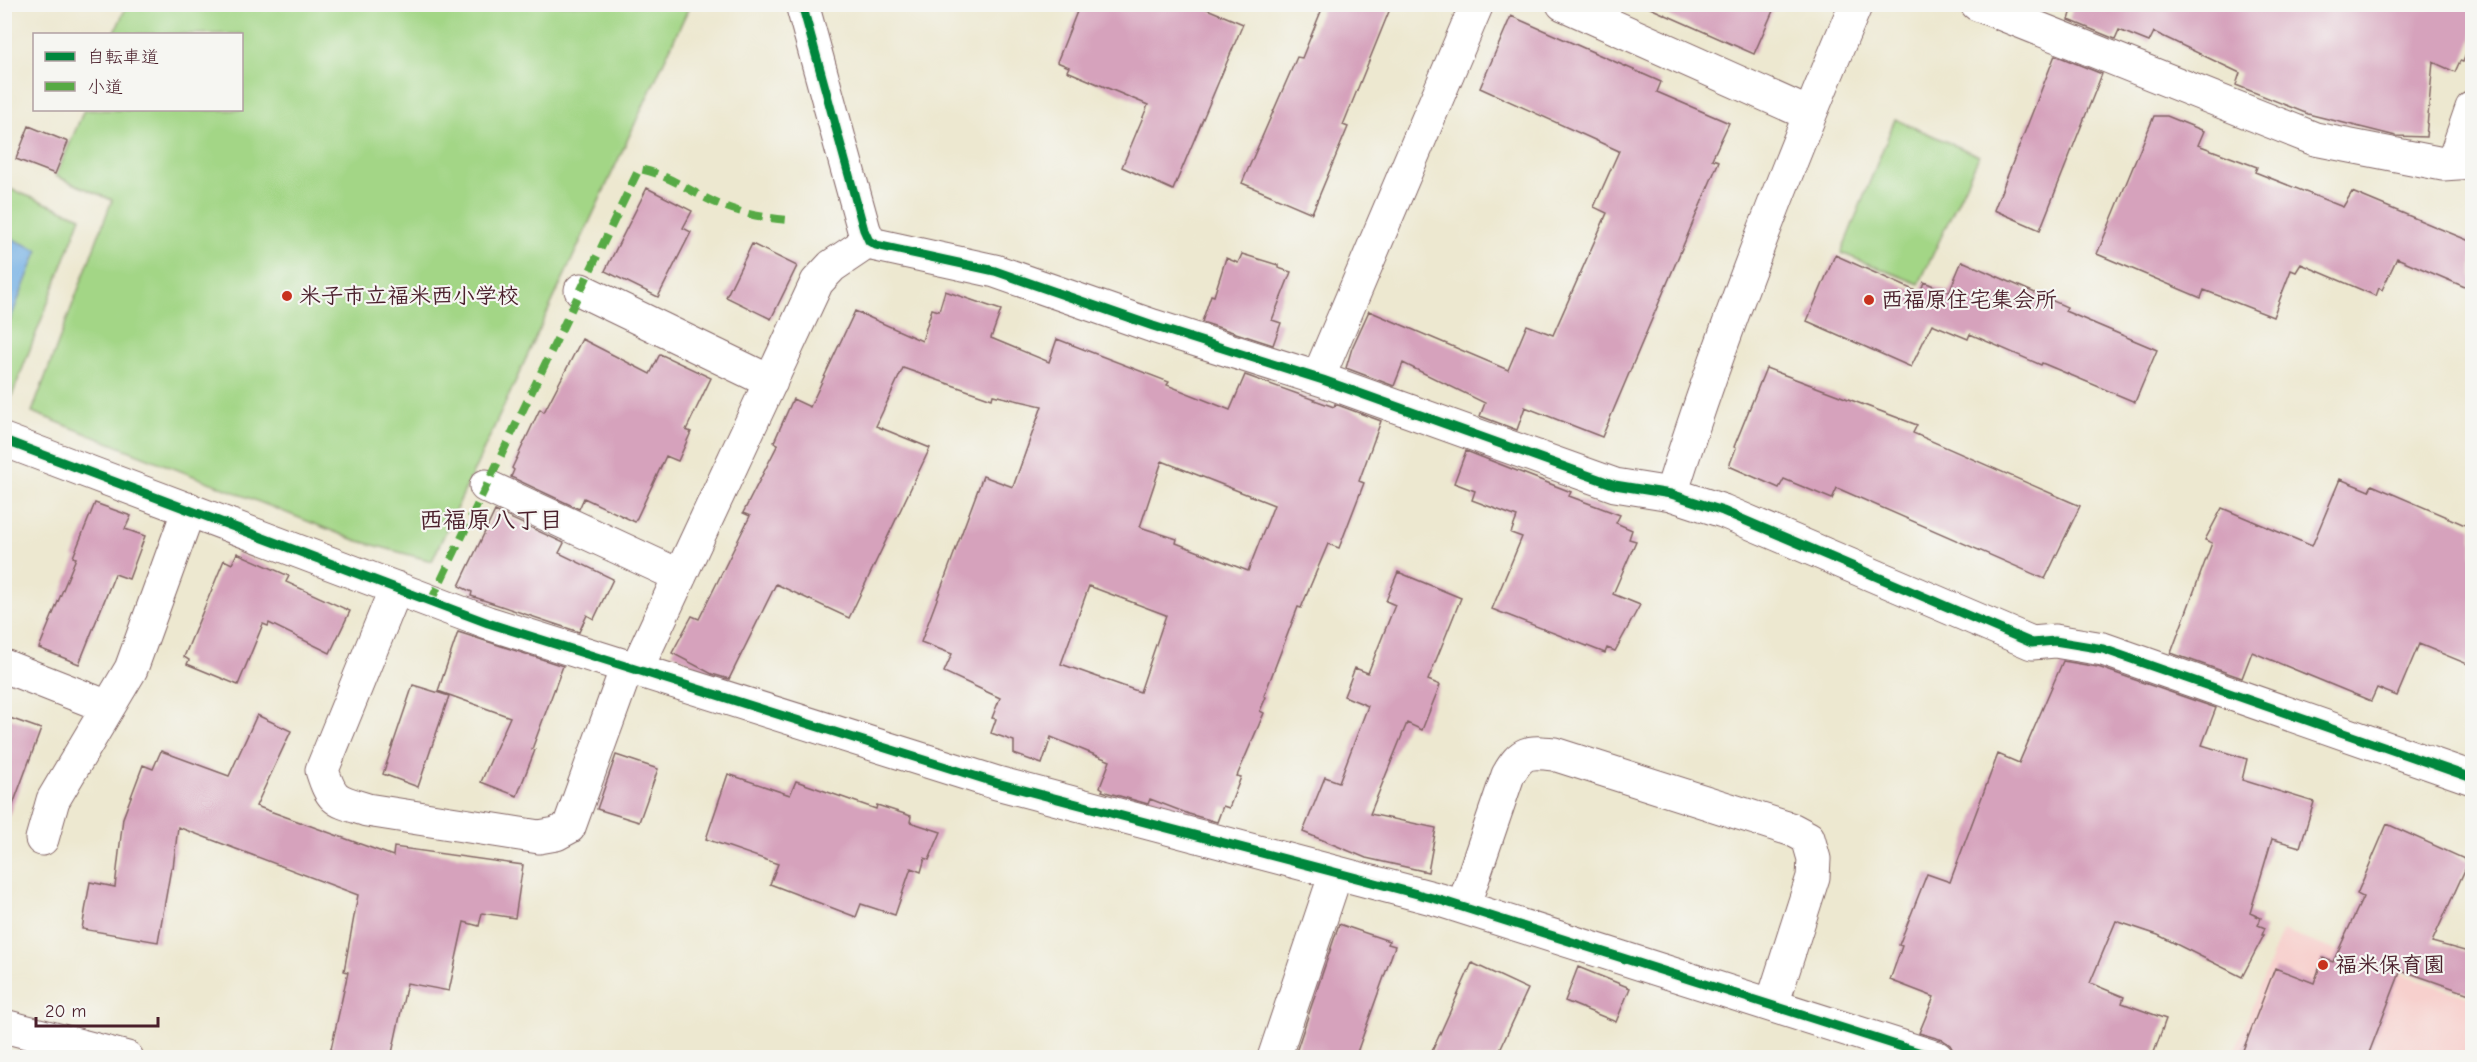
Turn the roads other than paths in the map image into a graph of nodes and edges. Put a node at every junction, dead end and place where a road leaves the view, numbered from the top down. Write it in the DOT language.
graph roads {
  1 [pos="802,4"];
  2 [pos="1477,4"];
  3 [pos="1563,4"];
  4 [pos="1856,4"];
  5 [pos="1977,4"];
  6 [pos="2472,108"];
  7 [pos="1809,114"];
  8 [pos="2463,163"];
  9 [pos="869,241"];
  10 [pos="581,290"];
  11 [pos="1318,378"];
  12 [pos="771,382"];
  13 [pos="4,440"];
  14 [pos="486,486"];
  15 [pos="1671,494"];
  16 [pos="189,509"];
  17 [pos="680,576"];
  18 [pos="396,588"];
  19 [pos="4,666"];
  20 [pos="631,668"];
  21 [pos="108,707"];
  22 [pos="2472,778"];
  23 [pos="42,839"];
  24 [pos="1336,873"];
  25 [pos="1463,907"];
  26 [pos="1772,1005"];
  27 [pos="4,1026"];
  28 [pos="127,1058"];
  29 [pos="1274,1058"];
  30 [pos="1937,1058"];
  1 -- 9 [label="street"];
  2 -- 11 [label="street"];
  3 -- 7 [label="street"];
  4 -- 7 [label="street"];
  5 -- 8 [label="street"];
  6 -- 8 [label="street"];
  7 -- 15 [label="street"];
  9 -- 11 [label="street"];
  9 -- 12 [label="street"];
  10 -- 12 [label="street"];
  11 -- 15 [label="street"];
  12 -- 17 [label="street"];
  13 -- 16 [label="street"];
  14 -- 17 [label="street"];
  15 -- 22 [label="street"];
  16 -- 18 [label="street"];
  16 -- 21 [label="street"];
  17 -- 20 [label="street"];
  18 -- 20 [label="street"];
  18 -- 20 [label="street"];
  19 -- 21 [label="street"];
  20 -- 24 [label="street"];
  21 -- 23 [label="street"];
  24 -- 25 [label="street"];
  24 -- 29 [label="street"];
  25 -- 26 [label="street"];
  25 -- 26 [label="street"];
  26 -- 30 [label="street"];
  27 -- 28 [label="street"];
}
